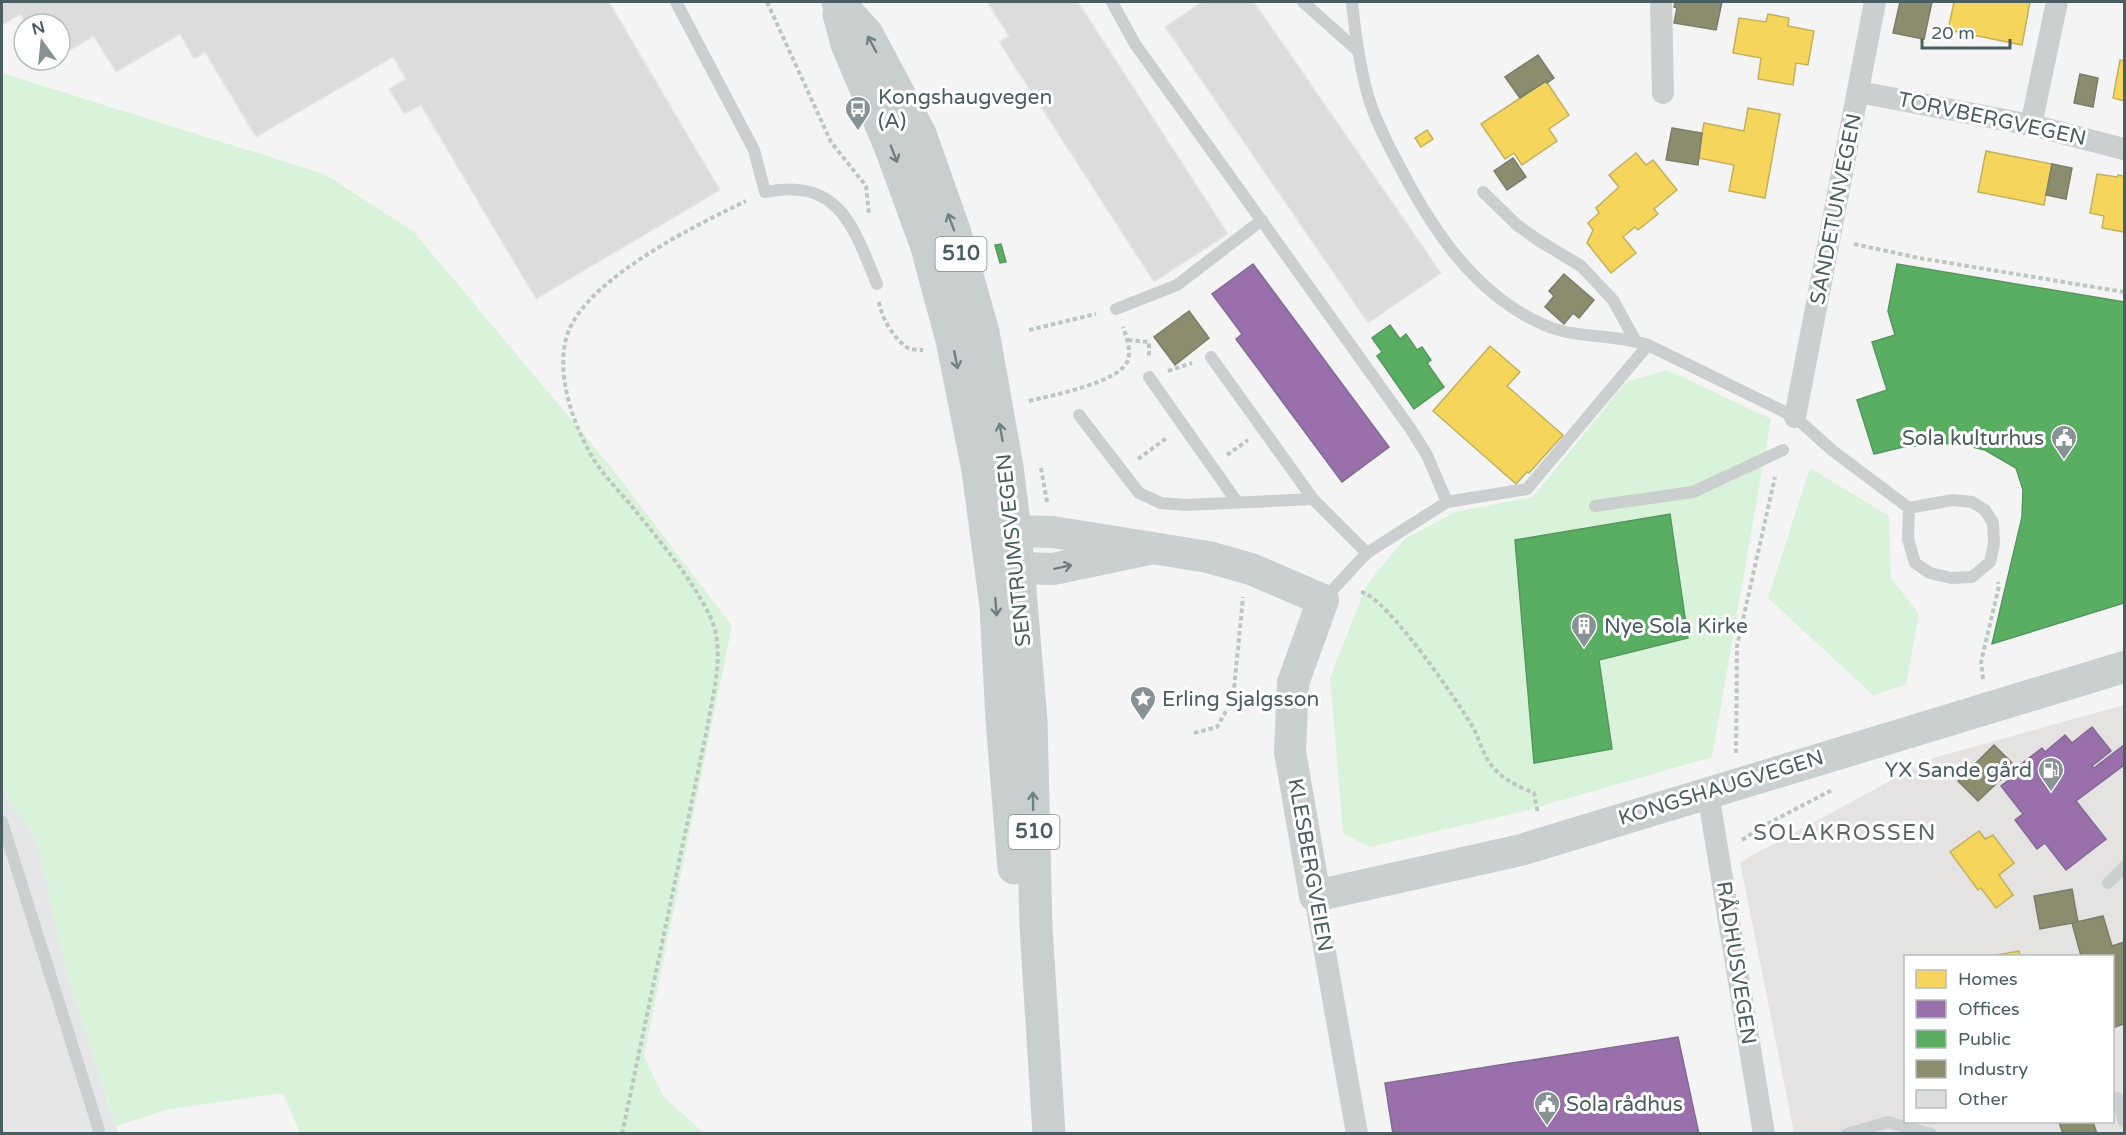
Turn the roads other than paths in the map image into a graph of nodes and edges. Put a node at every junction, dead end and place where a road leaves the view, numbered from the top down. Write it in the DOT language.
graph roads {
  1 [pos="676,2"];
  2 [pos="837,2"];
  3 [pos="1112,2"];
  4 [pos="1303,2"];
  5 [pos="1352,2"];
  6 [pos="1661,2"];
  7 [pos="1875,2"];
  8 [pos="2056,2"];
  9 [pos="1358,51"];
  10 [pos="1858,92"];
  11 [pos="1663,93"];
  12 [pos="2031,125"];
  13 [pos="2124,148"];
  14 [pos="1483,192"];
  15 [pos="1262,220"];
  16 [pos="877,284"];
  17 [pos="1116,309"];
  18 [pos="1635,340"];
  19 [pos="1648,345"];
  20 [pos="1211,357"];
  21 [pos="1149,377"];
  22 [pos="1079,415"];
  23 [pos="1795,417"];
  24 [pos="1783,450"];
  25 [pos="1313,499"];
  26 [pos="1447,501"];
  27 [pos="1237,502"];
  28 [pos="1595,506"];
  29 [pos="1909,508"];
  30 [pos="1002,540"];
  31 [pos="1149,549"];
  32 [pos="1366,552"];
  33 [pos="1018,567"];
  34 [pos="1323,600"];
  35 [pos="2124,667"];
  36 [pos="1708,793"];
  37 [pos="2,822"];
  38 [pos="2124,867"];
  39 [pos="2108,883"];
  40 [pos="1315,896"];
  41 [pos="2117,1098"];
  42 [pos="2124,1122"];
  43 [pos="1850,1133"];
  44 [pos="98,1134"];
  45 [pos="1032,1134"];
  46 [pos="1048,1134"];
  47 [pos="1357,1134"];
  48 [pos="1764,1134"];
  49 [pos="1931,1134"];
  1 -- 16 [label="lane"];
  2 -- 30 [label="main road, SENTRUMSVEGEN / 510"];
  3 -- 15 [label="lane"];
  4 -- 9 [label="lane"];
  5 -- 9 [label="lane"];
  6 -- 11 [label="street"];
  7 -- 10 [label="street, SANDETUNVEGEN"];
  8 -- 12 [label="street"];
  9 -- 18 [label="lane"];
  10 -- 12 [label="street, TORVBERGVEGEN"];
  10 -- 23 [label="street, SANDETUNVEGEN"];
  12 -- 13 [label="street, TORVBERGVEGEN"];
  14 -- 18 [label="lane"];
  15 -- 17 [label="lane"];
  15 -- 26 [label="lane"];
  18 -- 19 [label="lane"];
  19 -- 23 [label="lane"];
  19 -- 26 [label="lane"];
  20 -- 25 [label="lane"];
  21 -- 27 [label="lane"];
  22 -- 27 [label="lane"];
  23 -- 29 [label="lane"];
  24 -- 28 [label="lane"];
  25 -- 27 [label="lane"];
  25 -- 32 [label="lane"];
  26 -- 32 [label="lane"];
  29 -- 29 [label="lane"];
  30 -- 31 [label="street"];
  30 -- 33 [label="main road, SENTRUMSVEGEN / 510"];
  30 -- 45 [label="main road, SENTRUMSVEGEN / 510, one-way"];
  33 -- 31 [label="street, one-way"];
  31 -- 34 [label="street"];
  32 -- 34 [label="lane"];
  46 -- 33 [label="main road, SENTRUMSVEGEN / 510, one-way"];
  34 -- 40 [label="street, KLESBERGVEIEN"];
  35 -- 36 [label="street, KONGSHAUGVEGEN"];
  36 -- 40 [label="street, KONGSHAUGVEGEN"];
  36 -- 48 [label="street, RÅDHUSVEGEN"];
  37 -- 44 [label="lane"];
  38 -- 39 [label="lane"];
  40 -- 47 [label="street, KLESBERGVEIEN"];
  41 -- 42 [label="lane"];
  43 -- 49 [label="lane"];
}
